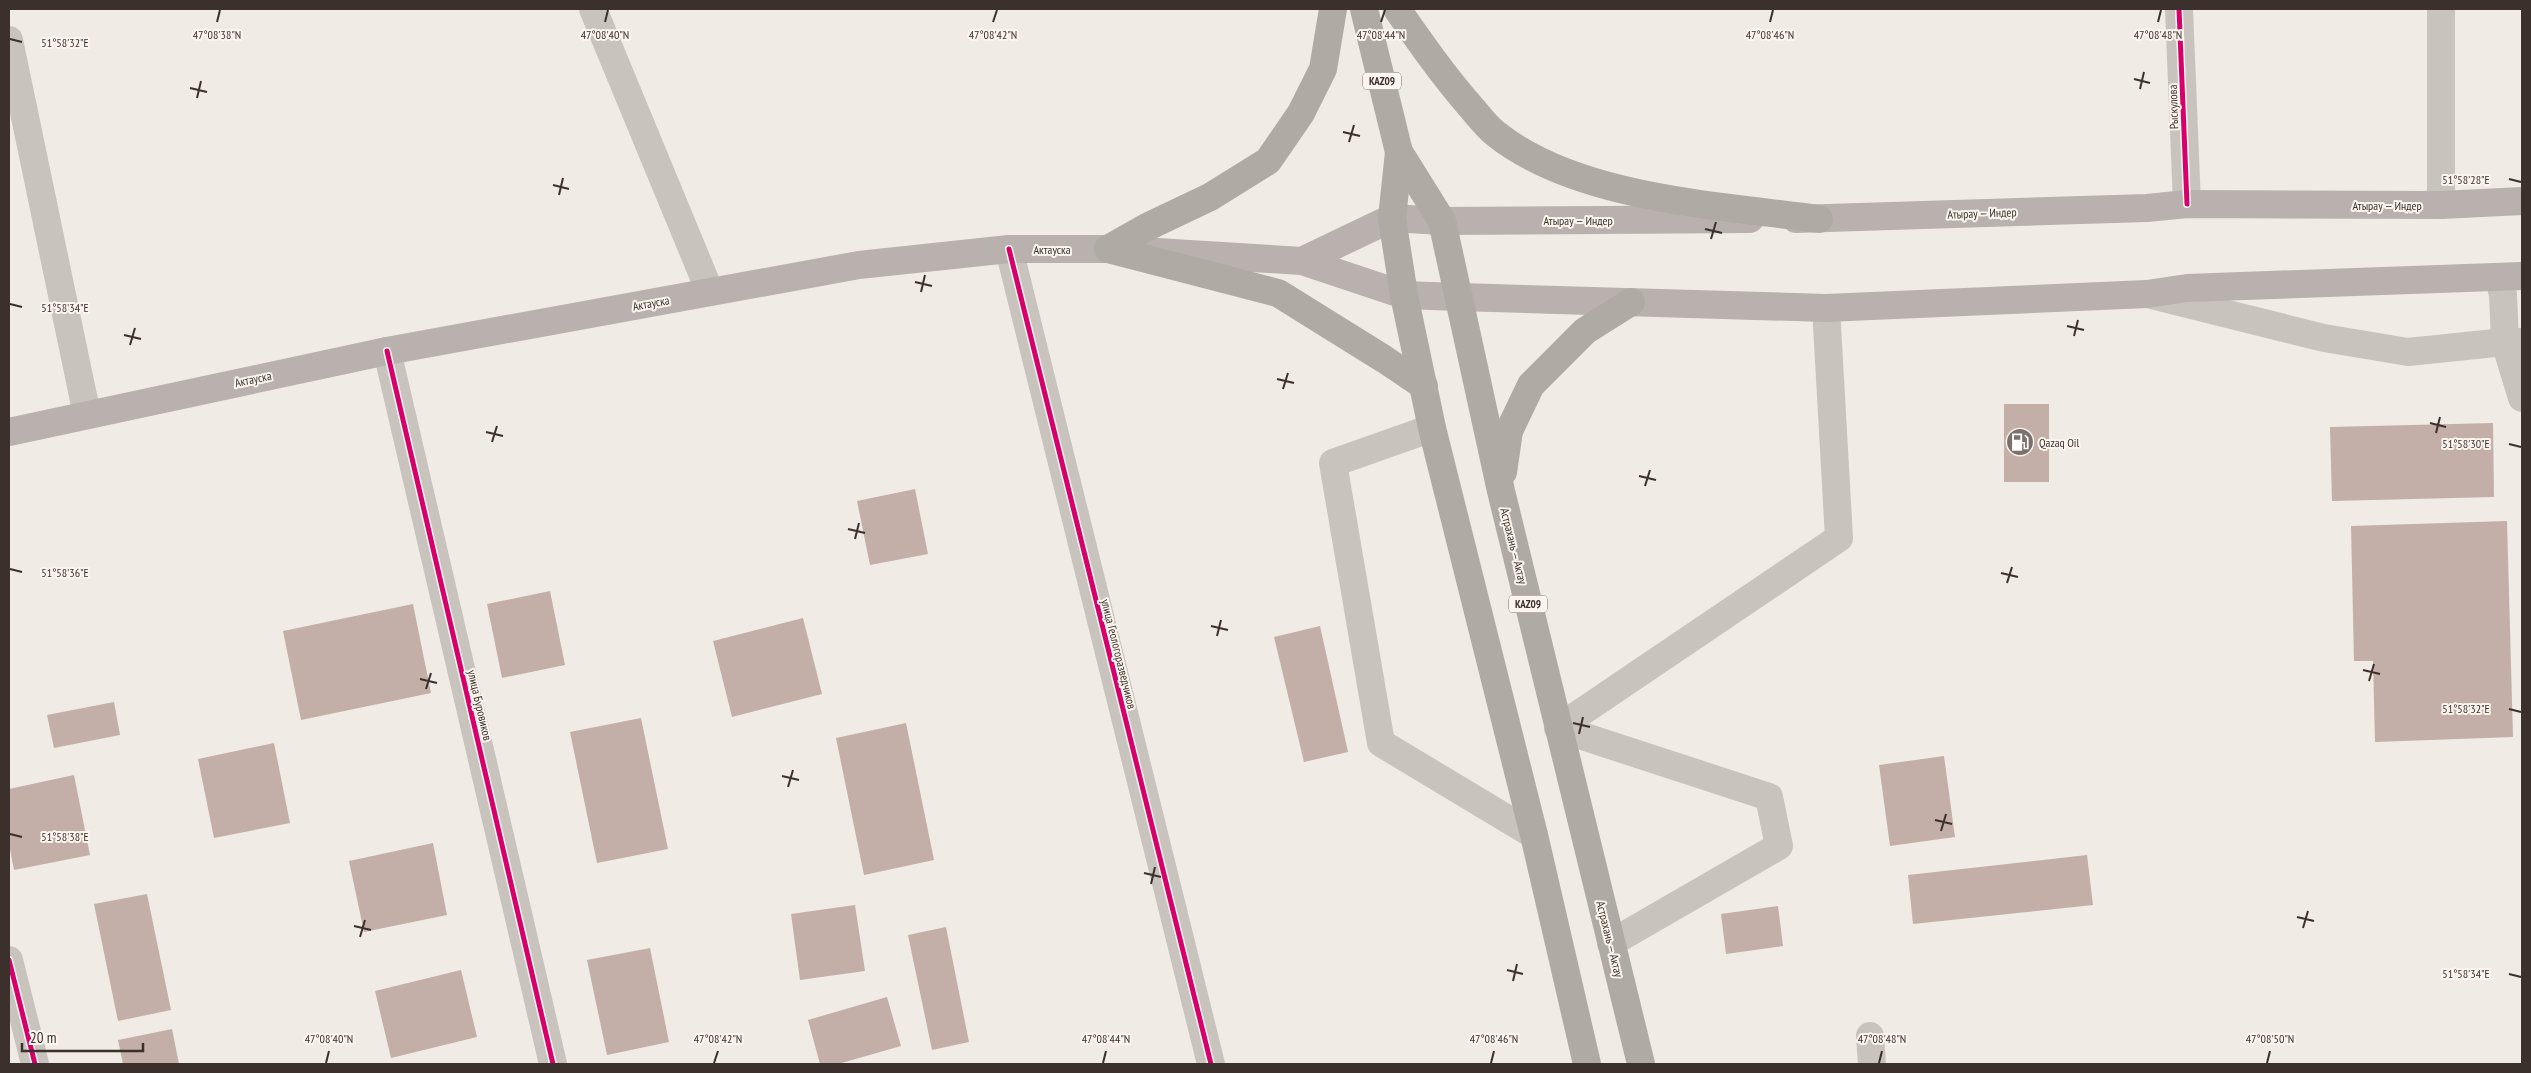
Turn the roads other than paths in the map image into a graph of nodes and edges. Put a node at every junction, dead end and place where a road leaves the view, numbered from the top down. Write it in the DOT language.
graph roads {
  1 [pos="593,9"];
  2 [pos="1334,9"];
  3 [pos="1364,9"];
  4 [pos="1397,9"];
  5 [pos="2180,9"];
  6 [pos="2441,9"];
  7 [pos="9,40"];
  8 [pos="1399,152"];
  9 [pos="2522,201"];
  10 [pos="2187,204"];
  11 [pos="2441,206"];
  12 [pos="1392,218"];
  13 [pos="1819,219"];
  14 [pos="1442,221"];
  15 [pos="1008,249"];
  16 [pos="1108,249"];
  17 [pos="1302,261"];
  18 [pos="2510,276"];
  19 [pos="710,292"];
  20 [pos="2147,294"];
  21 [pos="1404,295"];
  22 [pos="1459,297"];
  23 [pos="1631,302"];
  24 [pos="1826,308"];
  25 [pos="2514,342"];
  26 [pos="388,351"];
  27 [pos="1424,386"];
  28 [pos="2522,398"];
  29 [pos="87,415"];
  30 [pos="1432,428"];
  31 [pos="9,432"];
  32 [pos="1500,491"];
  33 [pos="1558,728"];
  34 [pos="1534,835"];
  35 [pos="1611,943"];
  36 [pos="9,960"];
  37 [pos="1870,1036"];
  38 [pos="35,1064"];
  39 [pos="553,1064"];
  40 [pos="1210,1064"];
  41 [pos="1587,1064"];
  42 [pos="1641,1064"];
  43 [pos="1872,1064"];
  1 -- 19 [label="street"];
  2 -- 16 [label="highway"];
  3 -- 8 [label="highway, Астрахань — Актау / KAZ09"];
  4 -- 13 [label="highway"];
  5 -- 10 [label="street, Рыскулова"];
  6 -- 11 [label="street"];
  7 -- 29 [label="street"];
  8 -- 12 [label="highway, Астрахань — Актау / KAZ09"];
  8 -- 14 [label="highway, Астрахань — Актау / KAZ09"];
  9 -- 11 [label="main road, Атырау — Индер"];
  10 -- 11 [label="main road, Атырау — Индер"];
  10 -- 13 [label="main road, Атырау — Индер"];
  12 -- 14 [label="main road, Актауска"];
  12 -- 17 [label="main road, Актауска"];
  12 -- 21 [label="highway, Астрахань — Актау / KAZ09"];
  13 -- 14 [label="main road, Атырау — Индер"];
  14 -- 22 [label="highway, Астрахань — Актау / KAZ09"];
  15 -- 16 [label="main road, Актауска"];
  15 -- 19 [label="main road, Актауска"];
  15 -- 40 [label="street, улица Геологоразведчиков"];
  16 -- 17 [label="main road, Актауска"];
  16 -- 27 [label="highway"];
  17 -- 21 [label="main road, Актауска"];
  18 -- 20 [label="main road"];
  18 -- 25 [label="street"];
  19 -- 26 [label="main road, Актауска"];
  20 -- 24 [label="main road"];
  20 -- 25 [label="street"];
  21 -- 22 [label="main road, Актауска"];
  21 -- 27 [label="highway, Астрахань — Актау / KAZ09"];
  22 -- 23 [label="main road"];
  22 -- 32 [label="highway, Астрахань — Актау / KAZ09"];
  23 -- 24 [label="main road"];
  23 -- 32 [label="highway"];
  24 -- 33 [label="street"];
  25 -- 28 [label="street"];
  26 -- 29 [label="main road, Актауска"];
  26 -- 39 [label="street, улица Буровиков"];
  27 -- 30 [label="highway, Астрахань — Актау / KAZ09"];
  29 -- 31 [label="main road, Актауска"];
  30 -- 34 [label="highway, Астрахань — Актау / KAZ09"];
  30 -- 34 [label="street"];
  32 -- 33 [label="highway, Астрахань — Актау / KAZ09"];
  33 -- 35 [label="highway, Астрахань — Актау / KAZ09"];
  33 -- 35 [label="street"];
  34 -- 41 [label="highway, Астрахань — Актау / KAZ09"];
  35 -- 42 [label="highway, Астрахань — Актау / KAZ09"];
  36 -- 38 [label="street"];
  37 -- 43 [label="street"];
}
